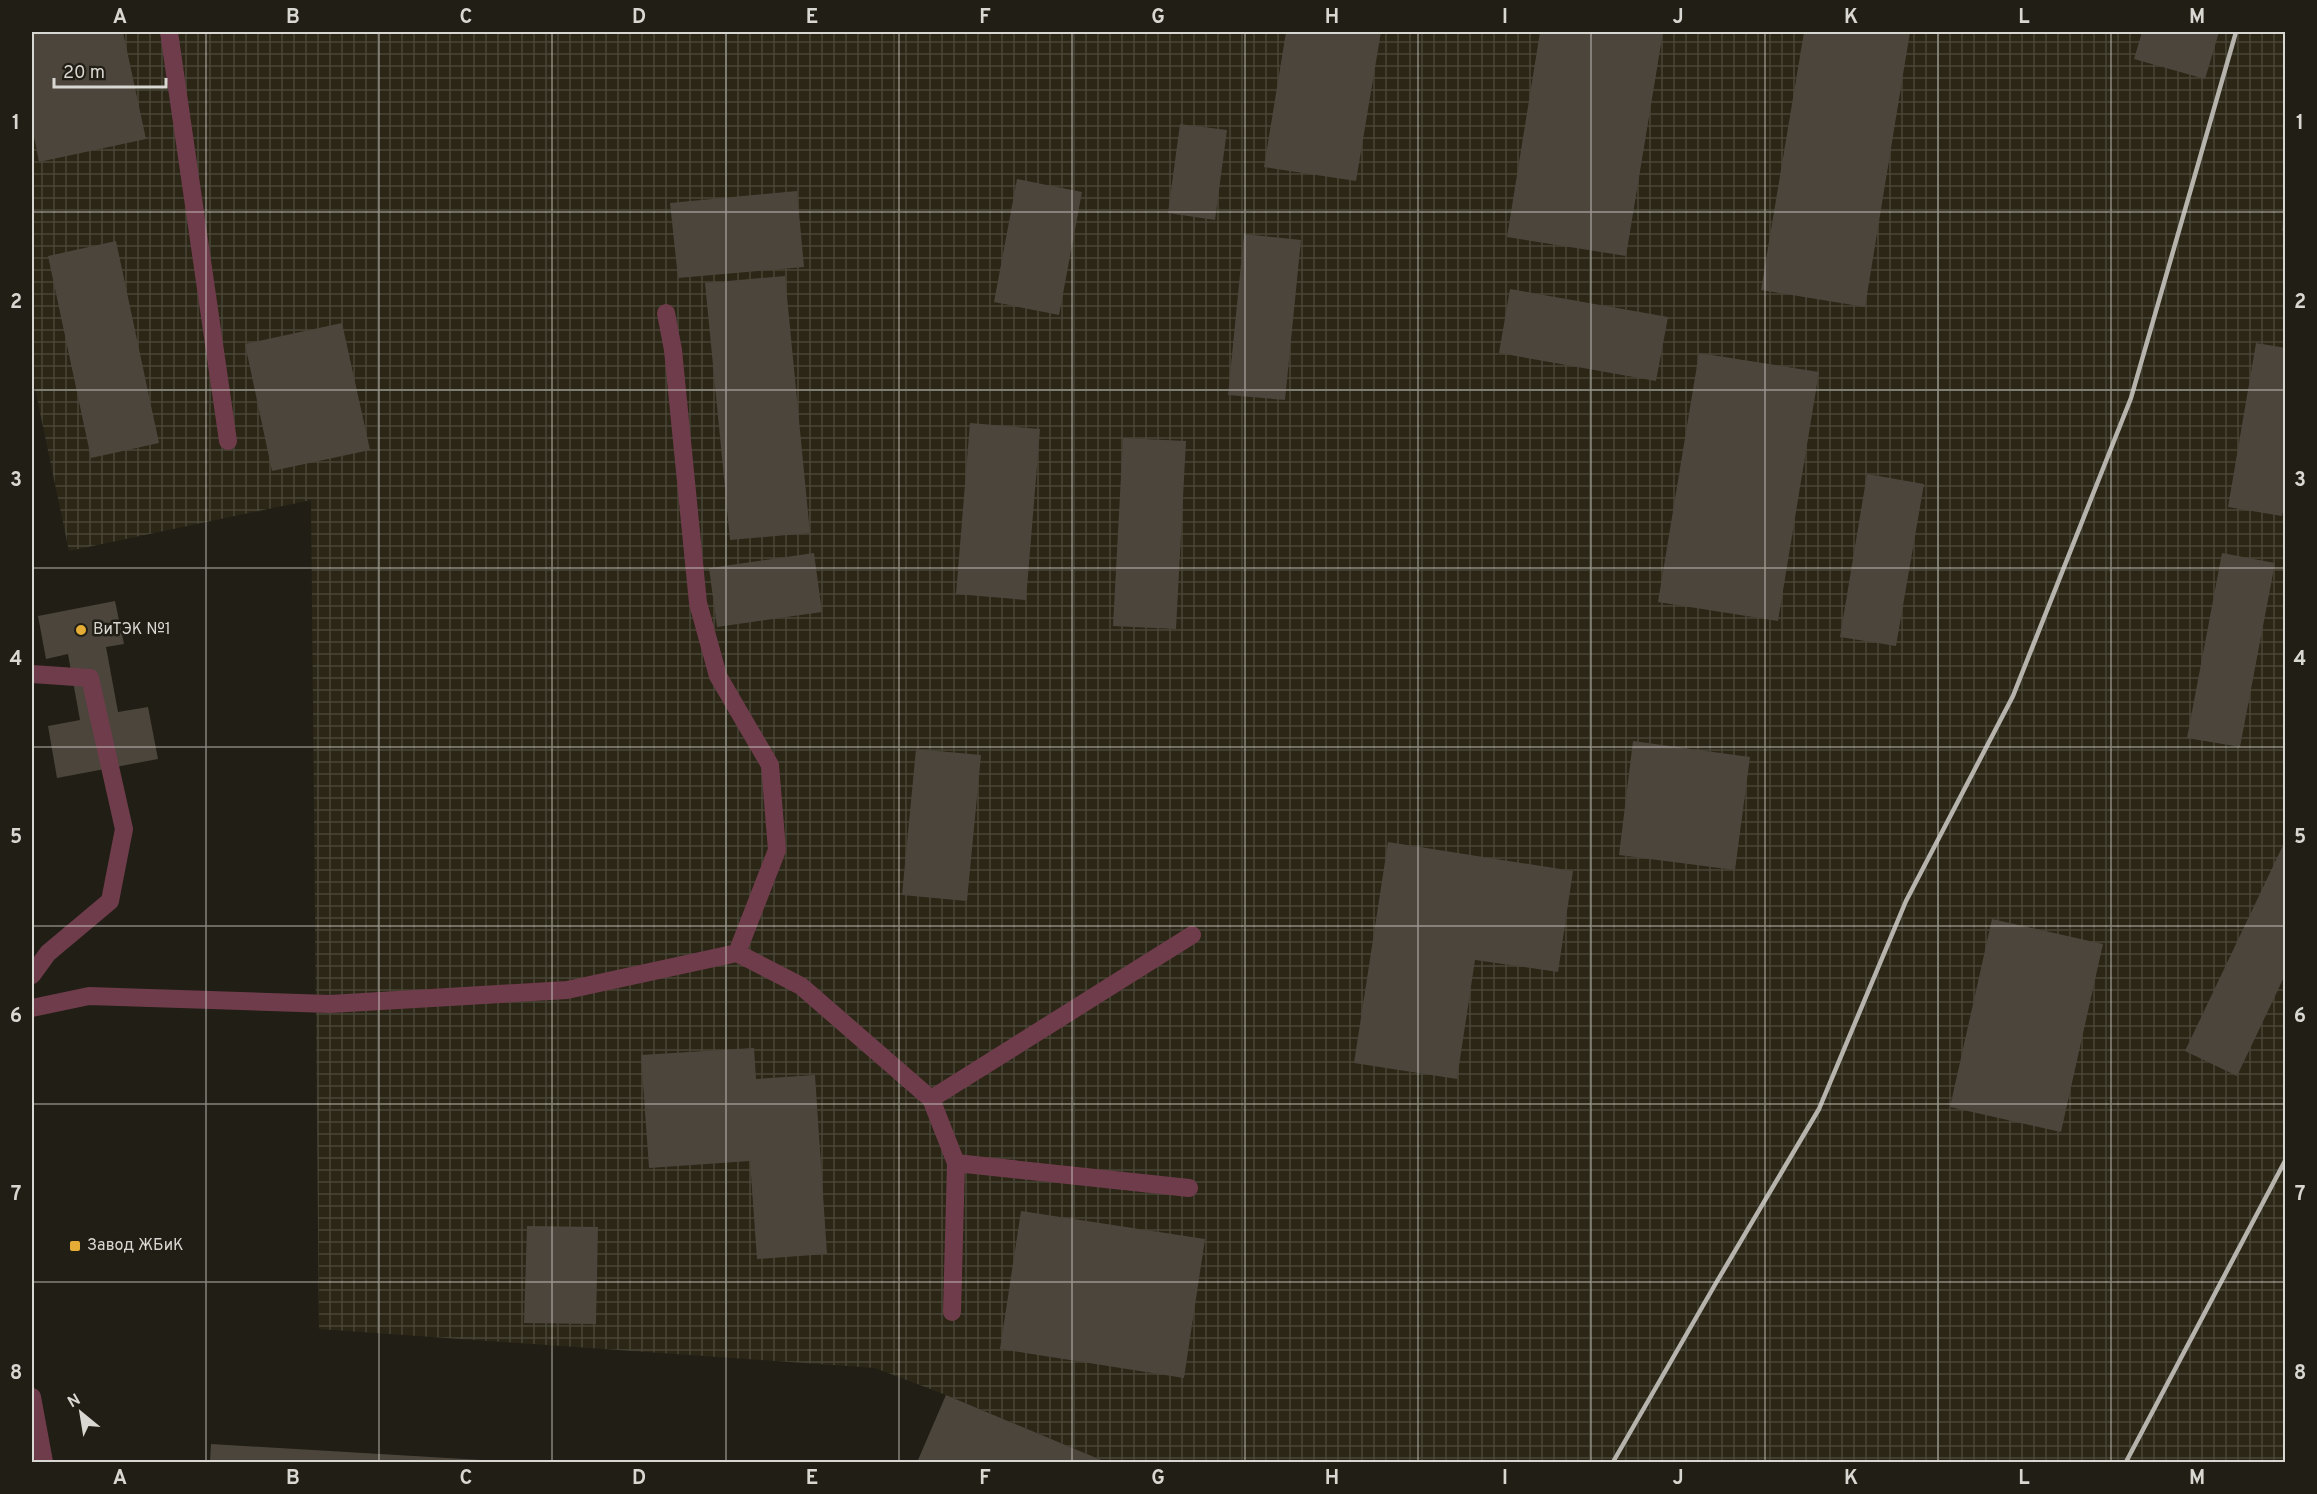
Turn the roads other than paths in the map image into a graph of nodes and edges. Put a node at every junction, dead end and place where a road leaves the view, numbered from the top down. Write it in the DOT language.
graph roads {
  1 [pos="169,32"];
  2 [pos="666,313"];
  3 [pos="228,441"];
  4 [pos="32,674"];
  5 [pos="1192,935"];
  6 [pos="737,953"];
  7 [pos="32,975"];
  8 [pos="32,1008"];
  9 [pos="931,1099"];
  10 [pos="956,1163"];
  11 [pos="1189,1188"];
  12 [pos="952,1312"];
  13 [pos="32,1396"];
  14 [pos="44,1462"];
  1 -- 3 [label="street"];
  2 -- 6 [label="street"];
  4 -- 7 [label="street"];
  5 -- 9 [label="street"];
  6 -- 8 [label="street"];
  6 -- 9 [label="street"];
  9 -- 10 [label="street"];
  10 -- 11 [label="street"];
  10 -- 12 [label="street"];
  13 -- 14 [label="street"];
}
